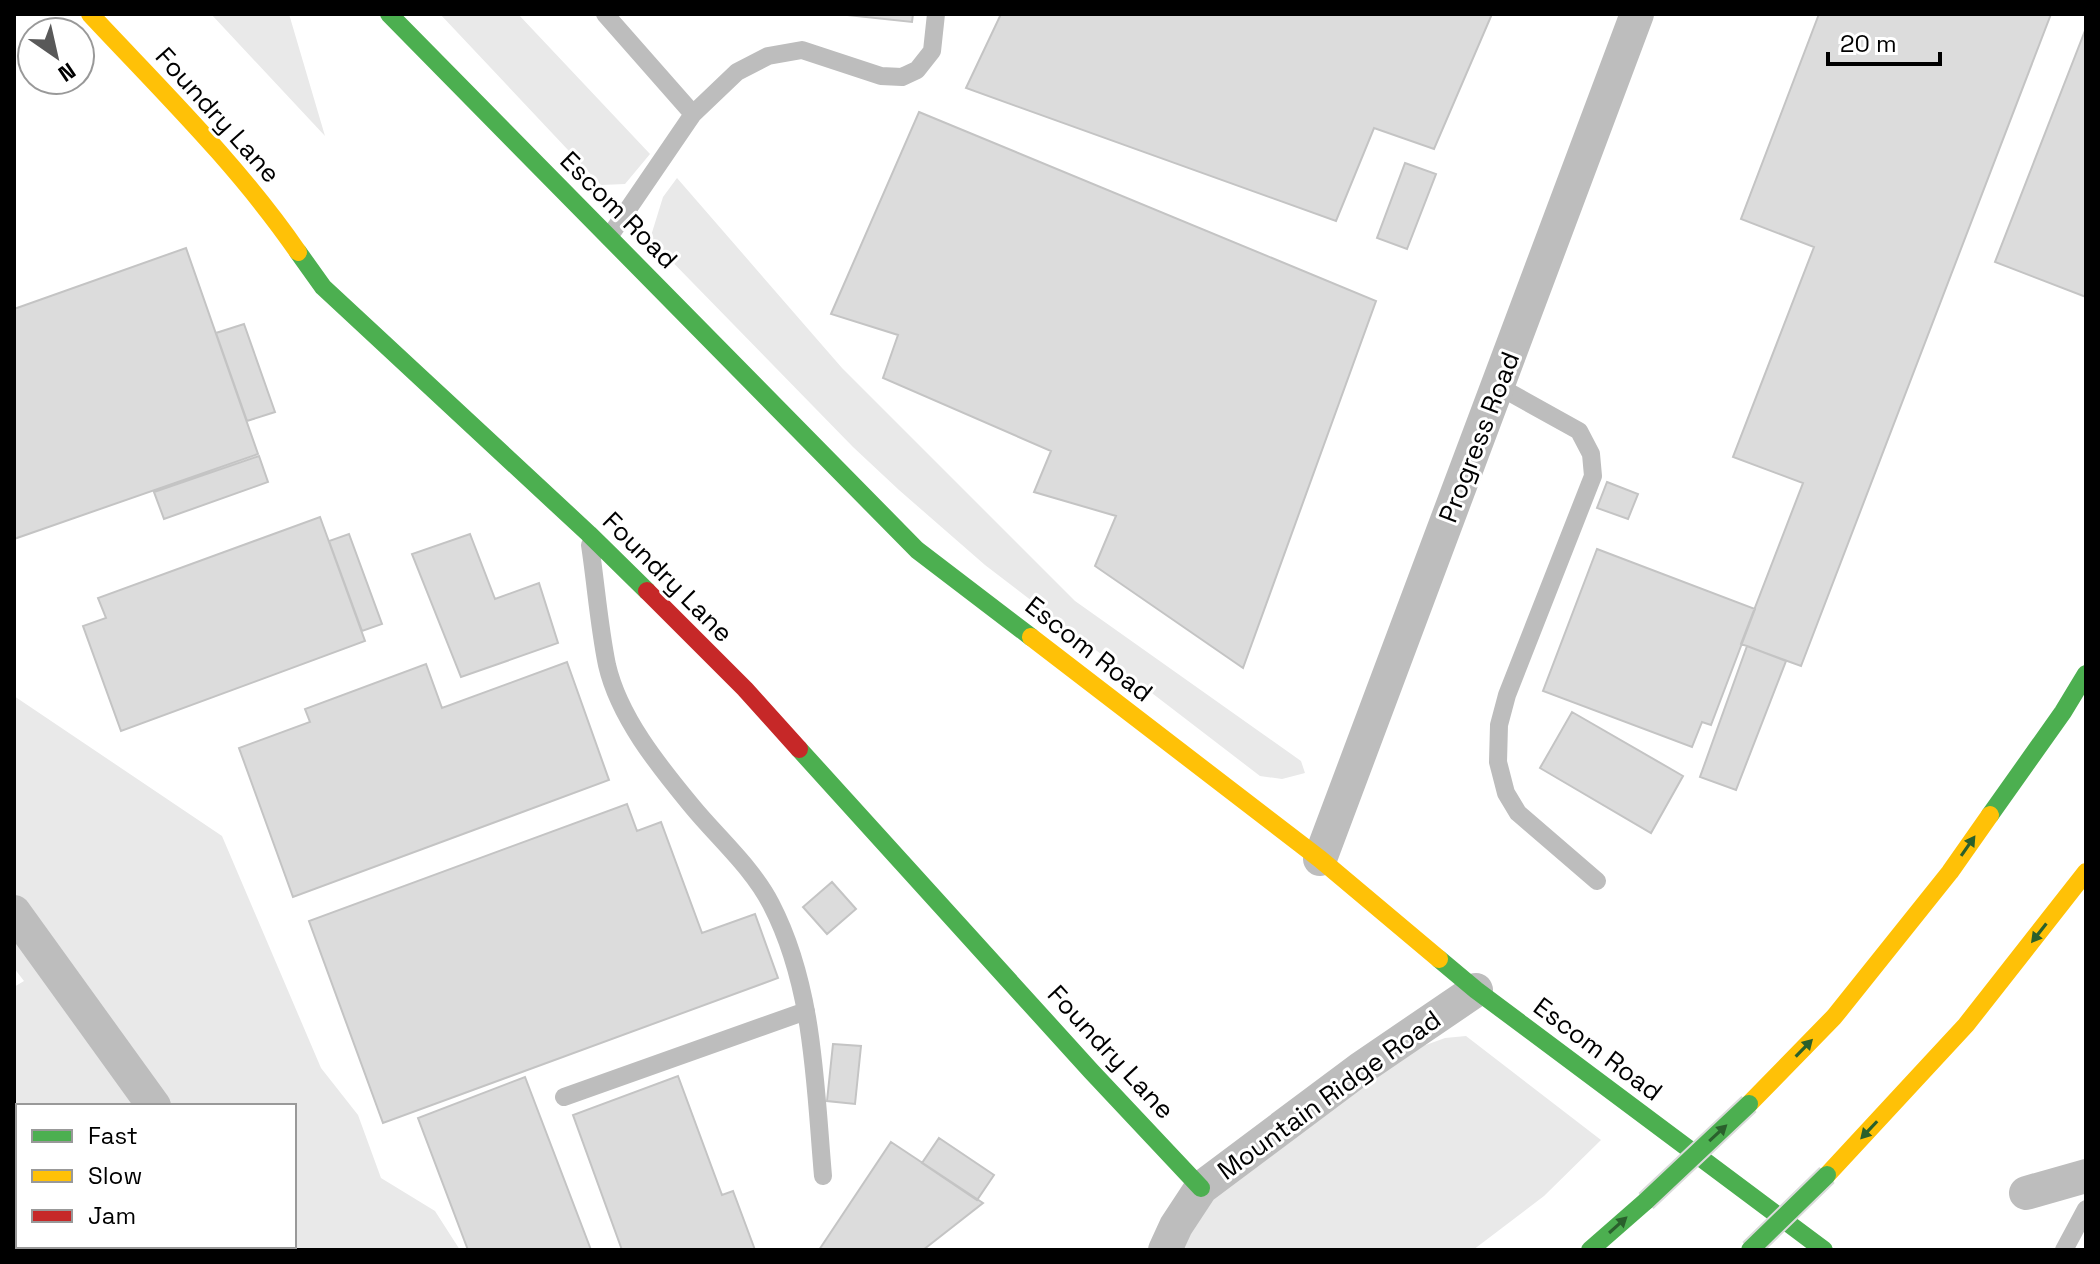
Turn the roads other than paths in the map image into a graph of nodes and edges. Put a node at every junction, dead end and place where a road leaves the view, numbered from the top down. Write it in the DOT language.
graph roads {
  1 [pos="90,14"];
  2 [pos="389,14"];
  3 [pos="605,14"];
  4 [pos="936,14"];
  5 [pos="1637,14"];
  6 [pos="693,114"];
  7 [pos="609,237"];
  8 [pos="1498,386"];
  9 [pos="589,534"];
  10 [pos="2086,674"];
  11 [pos="1320,859"];
  12 [pos="2086,872"];
  13 [pos="1597,881"];
  14 [pos="14,912"];
  15 [pos="1476,990"];
  16 [pos="806,1011"];
  17 [pos="564,1097"];
  18 [pos="153,1104"];
  19 [pos="823,1176"];
  20 [pos="2086,1176"];
  21 [pos="1201,1188"];
  22 [pos="2026,1193"];
  23 [pos="2086,1209"];
  24 [pos="1165,1250"];
  25 [pos="1590,1250"];
  26 [pos="1750,1250"];
  27 [pos="1824,1250"];
  28 [pos="2064,1250"];
  1 -- 9 [label="main road, Foundry Lane"];
  2 -- 7 [label="main road, Escom Road"];
  3 -- 6 [label="lane"];
  4 -- 6 [label="lane"];
  5 -- 8 [label="street, Progress Road"];
  6 -- 7 [label="lane"];
  7 -- 11 [label="main road, Escom Road"];
  8 -- 11 [label="street, Progress Road"];
  8 -- 13 [label="lane"];
  9 -- 16 [label="lane"];
  9 -- 21 [label="main road, Foundry Lane"];
  25 -- 10 [label="main road, one-way, bridge"];
  11 -- 15 [label="main road, Escom Road"];
  12 -- 26 [label="main road, one-way, bridge"];
  14 -- 18 [label="street"];
  15 -- 21 [label="street, Mountain Ridge Road"];
  15 -- 27 [label="main road, Escom Road"];
  16 -- 17 [label="lane"];
  16 -- 19 [label="lane"];
  20 -- 22 [label="street"];
  21 -- 24 [label="street, Mountain Ridge Road"];
  23 -- 28 [label="lane"];
}
